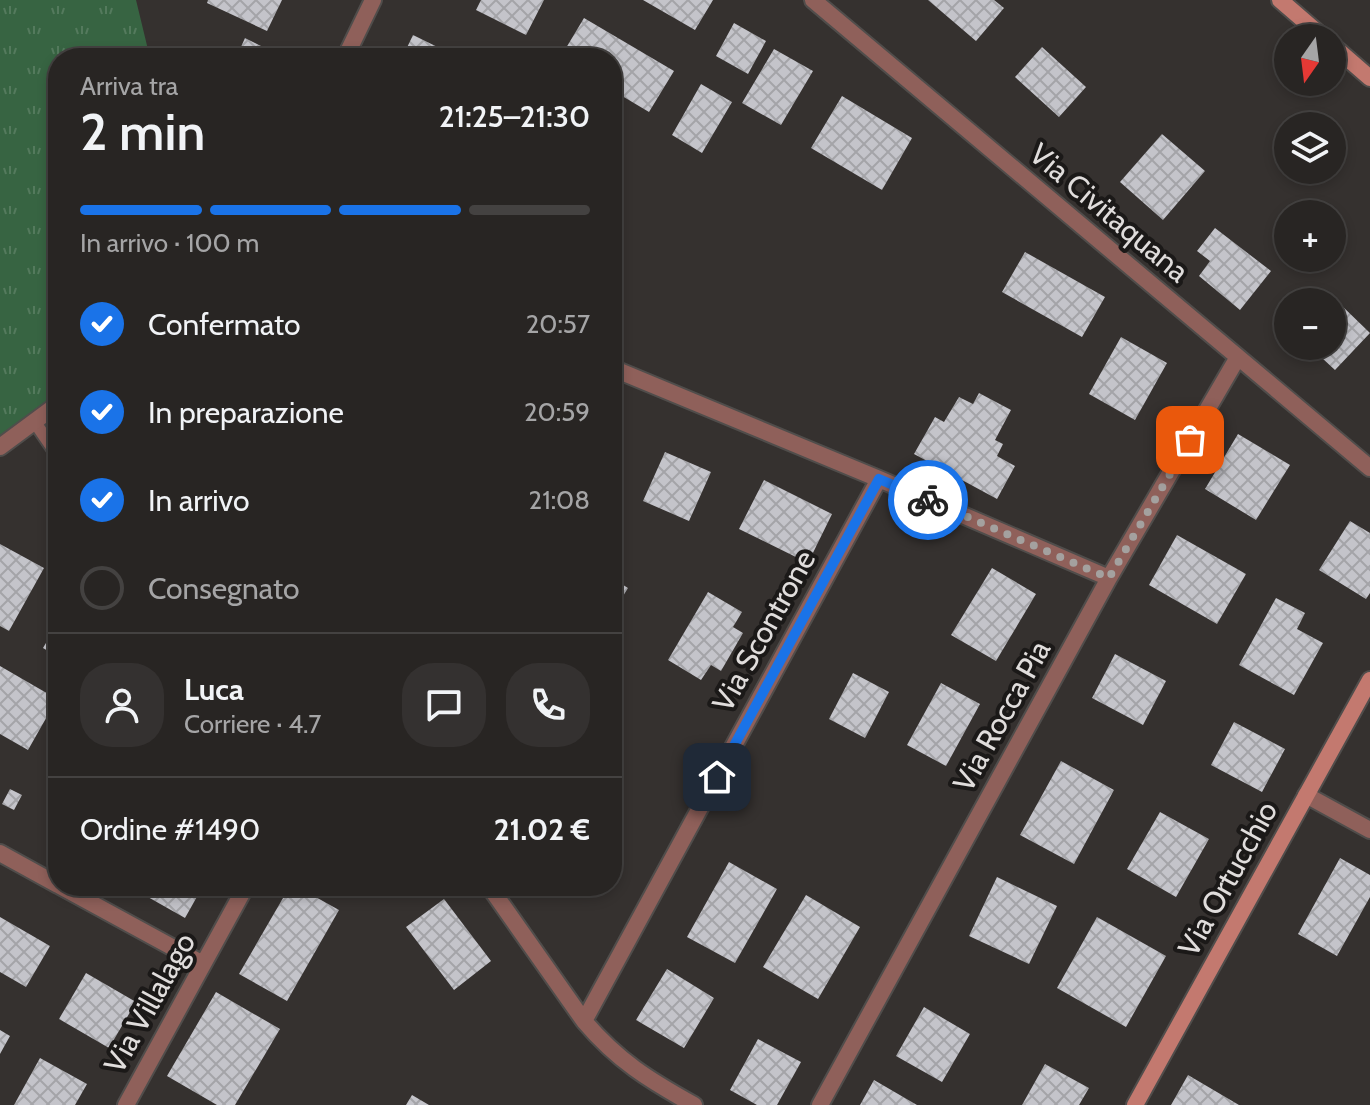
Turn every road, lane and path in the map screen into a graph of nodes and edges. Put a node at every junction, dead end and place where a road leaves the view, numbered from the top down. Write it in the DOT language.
graph roads {
  1 [pos="373,0"];
  2 [pos="813,0"];
  3 [pos="1280,0"];
  4 [pos="1308,24"];
  5 [pos="350,48"];
  6 [pos="1346,57"];
  7 [pos="1370,78"];
  8 [pos="1238,357"];
  9 [pos="622,372"];
  10 [pos="48,411"];
  11 [pos="34,421"];
  12 [pos="48,441"];
  13 [pos="0,447"];
  14 [pos="1370,468"];
  15 [pos="879,479"];
  16 [pos="1109,578"];
  17 [pos="1370,680"];
  18 [pos="1306,795"];
  19 [pos="1370,830"];
  20 [pos="0,853"];
  21 [pos="48,880"];
  22 [pos="77,896"];
  23 [pos="240,896"];
  24 [pos="496,896"];
  25 [pos="203,964"];
  26 [pos="584,1021"];
  27 [pos="126,1105"];
  28 [pos="694,1105"];
  29 [pos="820,1105"];
  30 [pos="1135,1105"];
  1 -- 5 [label="street"];
  2 -- 8 [label="street, Via Civitaquana"];
  3 -- 4 [label="street"];
  6 -- 7 [label="street"];
  8 -- 14 [label="street, Via Civitaquana"];
  8 -- 16 [label="street, Via Rocca Pia"];
  9 -- 15 [label="street"];
  10 -- 11 [label="street"];
  11 -- 12 [label="lane"];
  11 -- 13 [label="street"];
  15 -- 16 [label="street"];
  15 -- 26 [label="street, Via Scontrone"];
  16 -- 29 [label="street, Via Rocca Pia"];
  17 -- 18 [label="street, Via Ortucchio"];
  18 -- 19 [label="street"];
  18 -- 30 [label="street, Via Ortucchio"];
  20 -- 21 [label="street"];
  22 -- 25 [label="street"];
  23 -- 25 [label="street, Via Villalago"];
  24 -- 26 [label="street"];
  25 -- 27 [label="street, Via Villalago"];
  26 -- 28 [label="street"];
}
